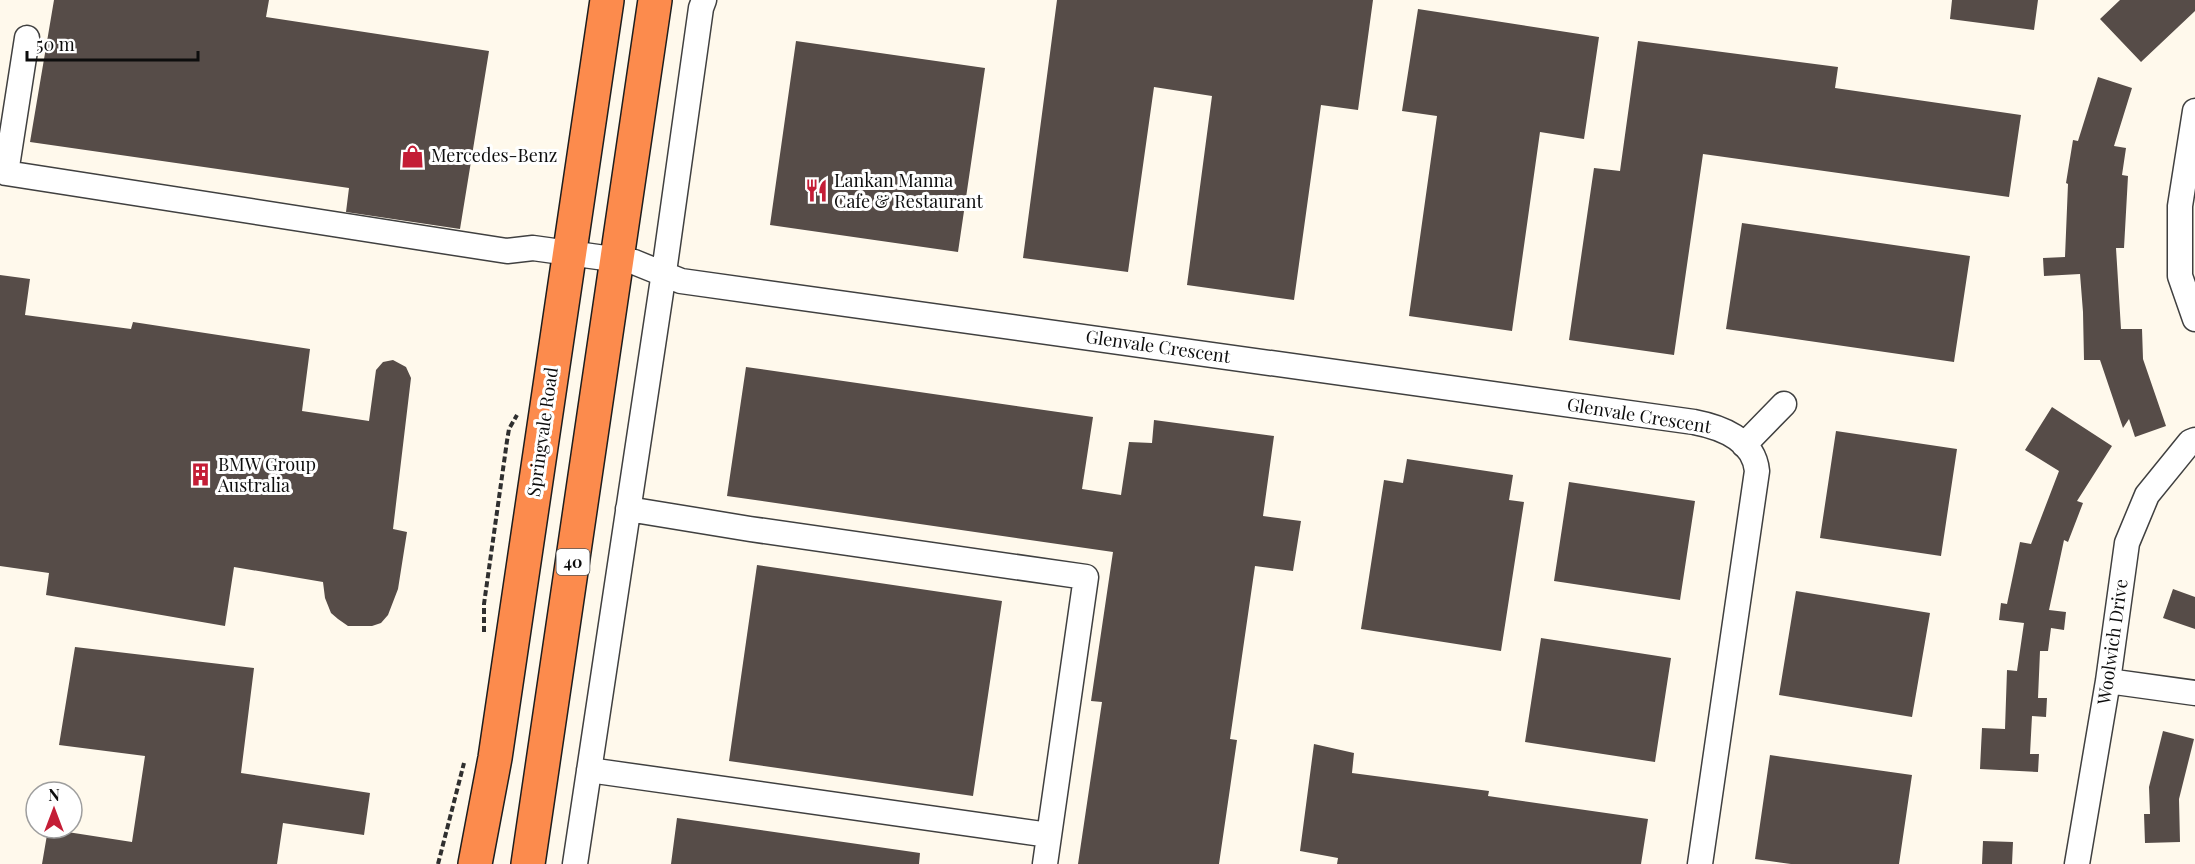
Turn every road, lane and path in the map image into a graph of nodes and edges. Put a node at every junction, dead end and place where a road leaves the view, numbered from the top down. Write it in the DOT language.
graph roads {
  1 [pos="607,0"];
  2 [pos="655,0"];
  3 [pos="703,4"];
  4 [pos="27,38"];
  5 [pos="2195,111"];
  6 [pos="570,254"];
  7 [pos="618,260"];
  8 [pos="664,272"];
  9 [pos="2195,319"];
  10 [pos="1784,404"];
  11 [pos="2195,440"];
  12 [pos="1744,445"];
  13 [pos="628,509"];
  14 [pos="2108,681"];
  15 [pos="2195,693"];
  16 [pos="589,770"];
  17 [pos="1049,835"];
  18 [pos="475,864"];
  19 [pos="528,864"];
  20 [pos="574,864"];
  21 [pos="1045,864"];
  22 [pos="1700,864"];
  23 [pos="2077,864"];
  1 -- 6 [label="highway, Springvale Road"];
  2 -- 7 [label="highway, 40"];
  3 -- 8 [label="street"];
  4 -- 6 [label="street, Glenvale Crescent"];
  5 -- 9 [label="street"];
  6 -- 7 [label="street, Glenvale Crescent"];
  6 -- 18 [label="highway, Springvale Road"];
  7 -- 8 [label="street, Glenvale Crescent"];
  7 -- 19 [label="highway, 40"];
  8 -- 12 [label="street, Glenvale Crescent"];
  8 -- 13 [label="street"];
  10 -- 12 [label="street"];
  11 -- 14 [label="street, Woolwich Drive"];
  12 -- 22 [label="street, Glenvale Crescent"];
  13 -- 16 [label="street"];
  13 -- 17 [label="street"];
  14 -- 15 [label="street"];
  14 -- 23 [label="street, Woolwich Drive"];
  16 -- 17 [label="street"];
  16 -- 20 [label="street"];
  17 -- 21 [label="street"];
}
